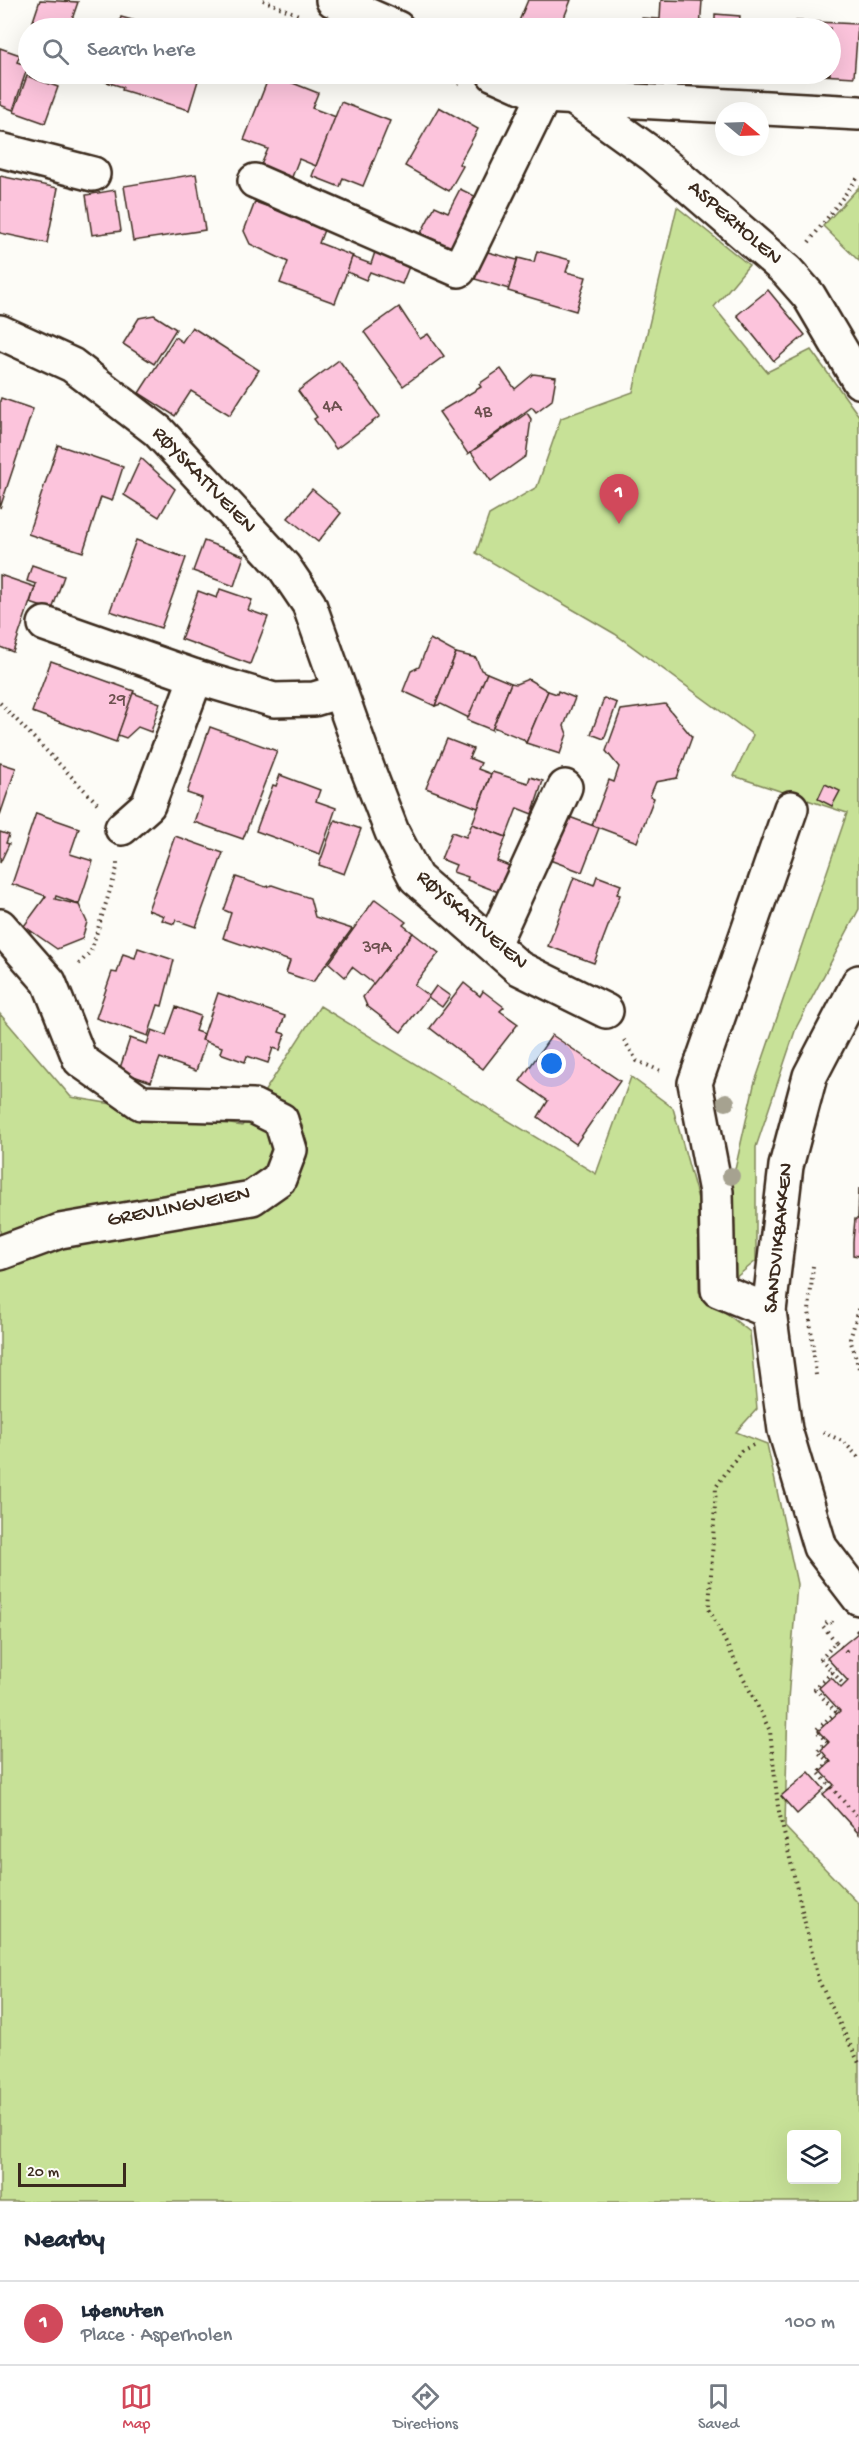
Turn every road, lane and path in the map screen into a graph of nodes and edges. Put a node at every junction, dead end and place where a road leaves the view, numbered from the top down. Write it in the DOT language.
graph roads {
  1 [pos="263,0"];
  2 [pos="322,10"];
  3 [pos="355,18"];
  4 [pos="522,84"];
  5 [pos="559,97"];
  6 [pos="859,113"];
  7 [pos="0,150"];
  8 [pos="93,174"];
  9 [pos="859,176"];
  10 [pos="255,181"];
  11 [pos="787,271"];
  12 [pos="0,332"];
  13 [pos="859,381"];
  14 [pos="45,624"];
  15 [pos="196,677"];
  16 [pos="338,692"];
  17 [pos="0,703"];
  18 [pos="565,788"];
  19 [pos="791,808"];
  20 [pos="122,828"];
  21 [pos="0,926"];
  22 [pos="493,944"];
  23 [pos="49,982"];
  24 [pos="859,982"];
  25 [pos="606,1011"];
  26 [pos="695,1083"];
  27 [pos="0,1253"];
  28 [pos="813,1264"];
  29 [pos="859,1309"];
  30 [pos="769,1311"];
  31 [pos="859,1368"];
  32 [pos="816,1377"];
  33 [pos="784,1430"];
  34 [pos="825,1442"];
  35 [pos="859,1458"];
  36 [pos="859,1598"];
  37 [pos="829,1621"];
  38 [pos="836,1642"];
  39 [pos="844,1653"];
  40 [pos="832,1672"];
  41 [pos="844,1684"];
  42 [pos="859,1819"];
  43 [pos="859,2063"];
  1 -- 2 [label="path"];
  2 -- 3 [label="street"];
  4 -- 5 [label="street, ASPERHOLEN"];
  5 -- 6 [label="street, ASPERHOLEN"];
  5 -- 10 [label="street"];
  5 -- 11 [label="street, ASPERHOLEN"];
  7 -- 8 [label="street"];
  9 -- 11 [label="path"];
  11 -- 13 [label="street, ASPERHOLEN"];
  12 -- 16 [label="street, RØYSKATTVEIEN"];
  14 -- 15 [label="street"];
  15 -- 16 [label="street"];
  15 -- 20 [label="street"];
  16 -- 22 [label="street, RØYSKATTVEIEN"];
  17 -- 20 [label="path"];
  18 -- 22 [label="street"];
  19 -- 26 [label="street"];
  20 -- 23 [label="path"];
  21 -- 23 [label="street, GREVLINGVEIEN"];
  22 -- 25 [label="street, RØYSKATTVEIEN"];
  23 -- 27 [label="street, GREVLINGVEIEN"];
  24 -- 30 [label="street, SANDVIKBAKKEN"];
  25 -- 26 [label="path"];
  26 -- 30 [label="street"];
  28 -- 32 [label="path"];
  29 -- 31 [label="path"];
  30 -- 33 [label="street, SANDVIKBAKKEN"];
  33 -- 36 [label="street, SANDVIKBAKKEN"];
  33 -- 43 [label="path"];
  34 -- 35 [label="path"];
  37 -- 38 [label="path"];
  38 -- 39 [label="path"];
  38 -- 40 [label="path"];
  40 -- 41 [label="path"];
  40 -- 42 [label="path"];
}
